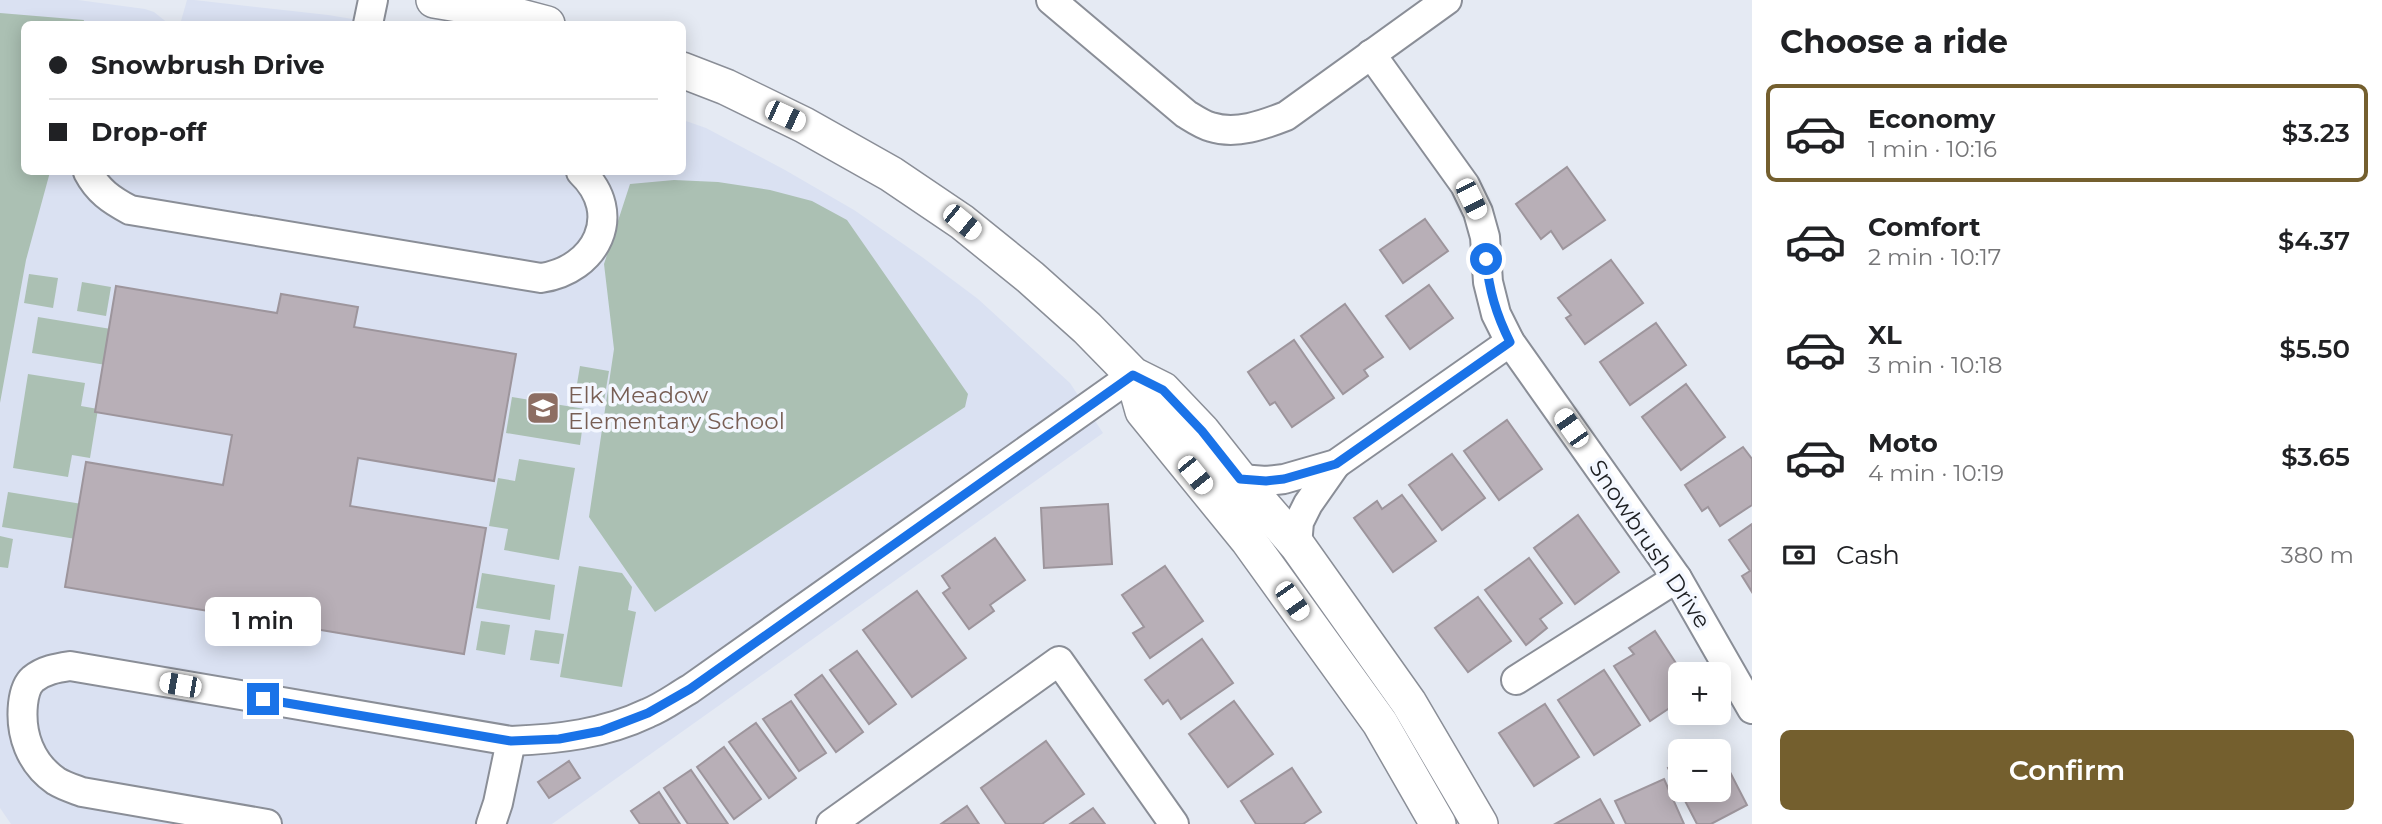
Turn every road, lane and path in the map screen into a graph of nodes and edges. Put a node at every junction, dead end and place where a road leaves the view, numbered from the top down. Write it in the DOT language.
graph roads {
  1 [pos="373,0"];
  2 [pos="434,0"];
  3 [pos="1051,0"];
  4 [pos="1447,0"];
  5 [pos="369,21"];
  6 [pos="536,21"];
  7 [pos="1371,54"];
  8 [pos="686,72"];
  9 [pos="90,175"];
  10 [pos="583,175"];
  11 [pos="1510,342"];
  12 [pos="1133,375"];
  13 [pos="1336,464"];
  14 [pos="1240,479"];
  15 [pos="1297,545"];
  16 [pos="1677,578"];
  17 [pos="1516,680"];
  18 [pos="1752,709"];
  19 [pos="511,741"];
  20 [pos="267,824"];
  21 [pos="491,824"];
  22 [pos="831,824"];
  23 [pos="1174,824"];
  24 [pos="1438,824"];
  25 [pos="1480,824"];
  1 -- 5 [label="street"];
  2 -- 6 [label="main road"];
  3 -- 7 [label="street"];
  4 -- 7 [label="street"];
  7 -- 11 [label="street, Snowbrush Drive"];
  8 -- 12 [label="main road"];
  9 -- 10 [label="street"];
  11 -- 13 [label="street"];
  11 -- 16 [label="street, Snowbrush Drive"];
  12 -- 14 [label="main road"];
  12 -- 19 [label="street"];
  12 -- 24 [label="main road"];
  13 -- 14 [label="street"];
  13 -- 15 [label="street"];
  14 -- 15 [label="main road"];
  15 -- 25 [label="main road"];
  16 -- 17 [label="street"];
  16 -- 18 [label="street, Snowbrush Drive"];
  19 -- 20 [label="street"];
  19 -- 21 [label="street"];
  22 -- 23 [label="street"];
}
